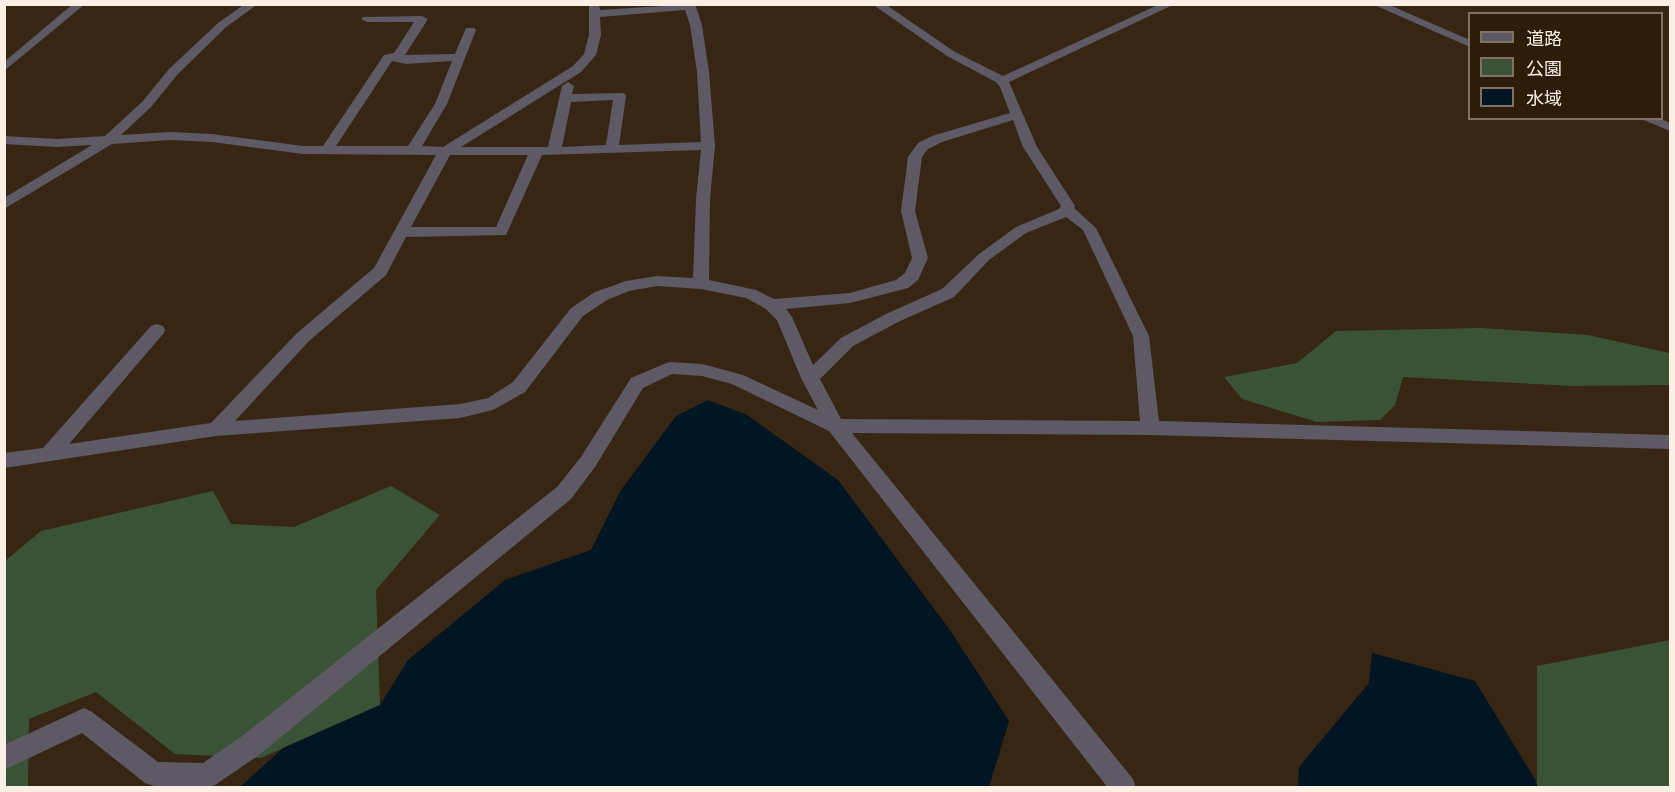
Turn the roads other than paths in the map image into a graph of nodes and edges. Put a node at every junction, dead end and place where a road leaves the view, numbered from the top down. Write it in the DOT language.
graph roads {
  1 [pos="80,4"];
  2 [pos="253,4"];
  3 [pos="877,4"];
  4 [pos="1170,4"];
  5 [pos="1377,4"];
  6 [pos="690,5"];
  7 [pos="594,9"];
  8 [pos="367,19"];
  9 [pos="470,30"];
  10 [pos="1468,43"];
  11 [pos="398,57"];
  12 [pos="459,57"];
  13 [pos="4,68"];
  14 [pos="572,73"];
  15 [pos="1002,81"];
  16 [pos="566,98"];
  17 [pos="1017,115"];
  18 [pos="1651,120"];
  19 [pos="1671,127"];
  20 [pos="4,140"];
  21 [pos="106,142"];
  22 [pos="708,146"];
  23 [pos="612,149"];
  24 [pos="327,150"];
  25 [pos="412,151"];
  26 [pos="445,151"];
  27 [pos="537,151"];
  28 [pos="554,151"];
  29 [pos="4,205"];
  30 [pos="1066,209"];
  31 [pos="401,232"];
  32 [pos="701,284"];
  33 [pos="772,305"];
  34 [pos="157,330"];
  35 [pos="810,378"];
  36 [pos="836,426"];
  37 [pos="1150,428"];
  38 [pos="216,429"];
  39 [pos="1671,442"];
  40 [pos="49,454"];
  41 [pos="4,461"];
  42 [pos="4,758"];
  43 [pos="201,782"];
  44 [pos="1125,788"];
  1 -- 13 [label="street"];
  2 -- 21 [label="street"];
  3 -- 15 [label="street"];
  4 -- 15 [label="street"];
  5 -- 10 [label="street"];
  6 -- 7 [label="street"];
  6 -- 22 [label="street"];
  7 -- 14 [label="street"];
  8 -- 11 [label="street"];
  9 -- 12 [label="street"];
  11 -- 12 [label="street"];
  11 -- 24 [label="street"];
  12 -- 25 [label="street"];
  14 -- 16 [label="street"];
  14 -- 26 [label="street"];
  15 -- 17 [label="street"];
  16 -- 23 [label="street"];
  16 -- 28 [label="street"];
  17 -- 30 [label="street"];
  17 -- 33 [label="street"];
  18 -- 19 [label="street"];
  20 -- 21 [label="street"];
  21 -- 24 [label="street"];
  21 -- 29 [label="street"];
  22 -- 23 [label="street"];
  22 -- 32 [label="street"];
  23 -- 28 [label="street"];
  24 -- 25 [label="street"];
  25 -- 26 [label="street"];
  26 -- 27 [label="street"];
  26 -- 31 [label="street"];
  27 -- 28 [label="street"];
  27 -- 31 [label="street"];
  30 -- 35 [label="street"];
  30 -- 37 [label="street"];
  31 -- 38 [label="street"];
  32 -- 33 [label="street"];
  32 -- 38 [label="street"];
  33 -- 35 [label="street"];
  34 -- 40 [label="street"];
  35 -- 36 [label="street"];
  36 -- 37 [label="street"];
  36 -- 43 [label="street"];
  36 -- 44 [label="street"];
  37 -- 39 [label="street"];
  38 -- 40 [label="street"];
  40 -- 41 [label="street"];
  42 -- 43 [label="street"];
}
